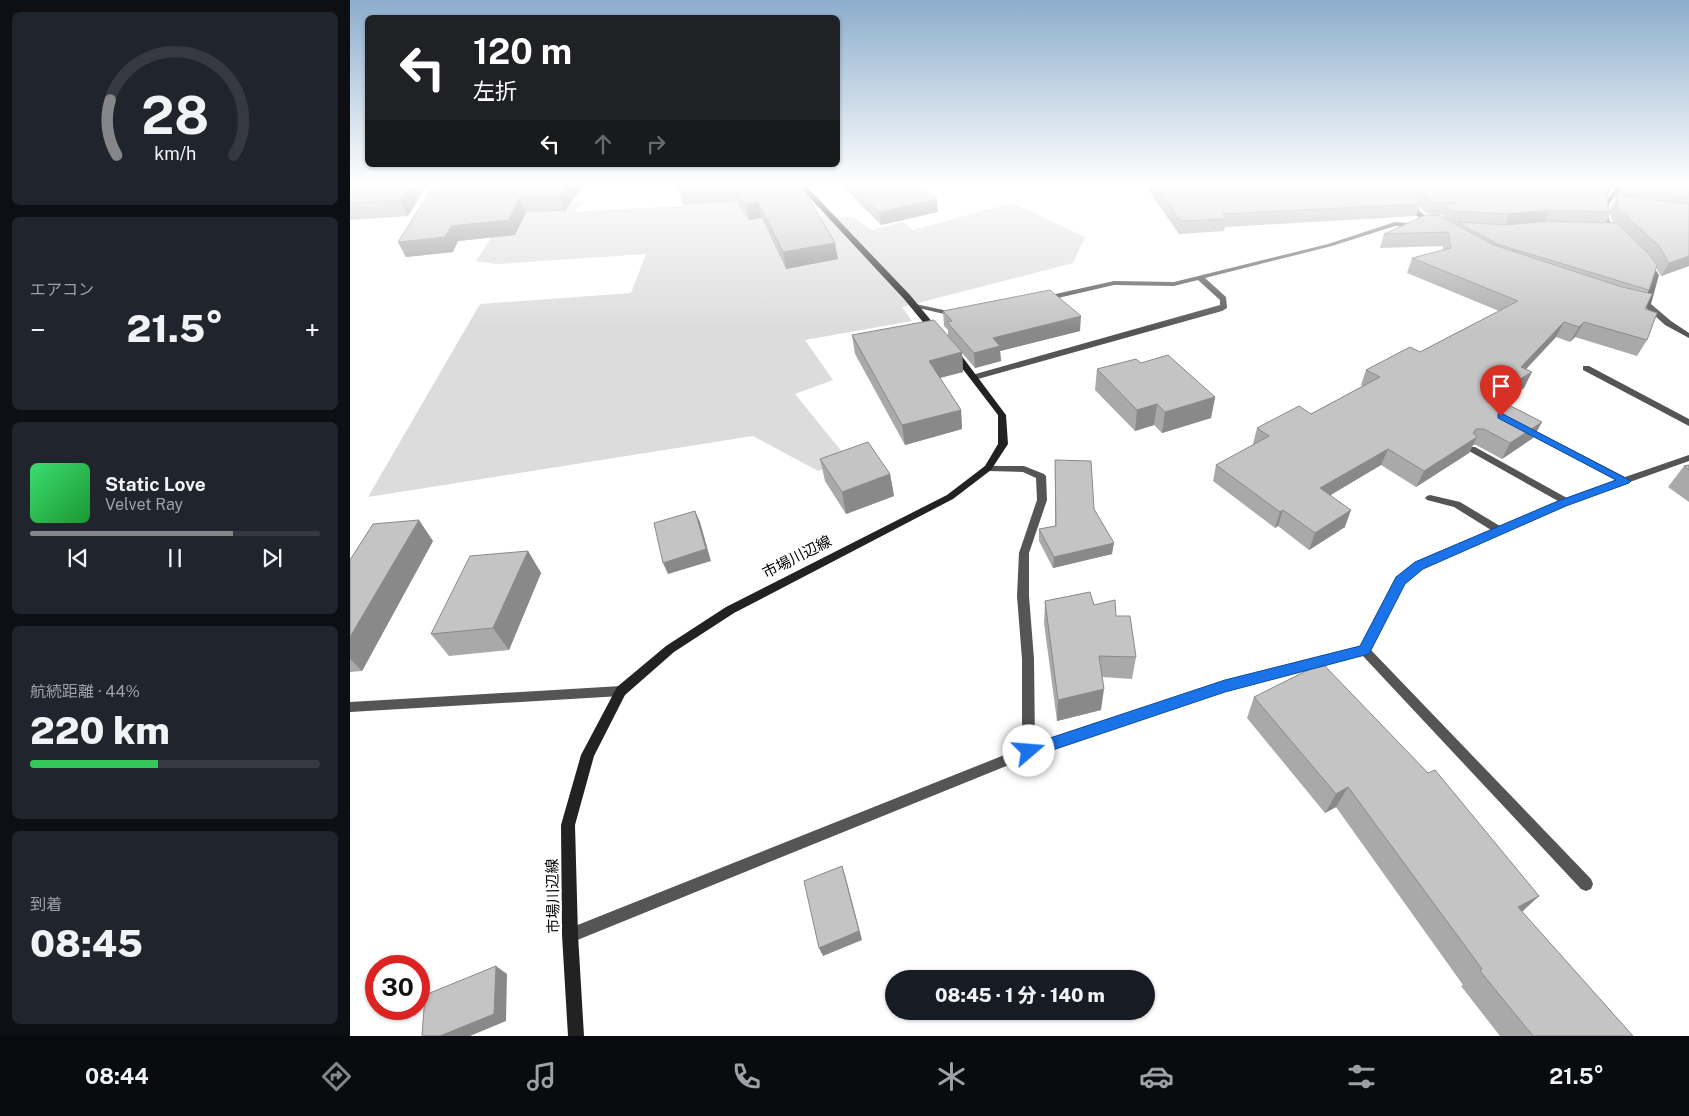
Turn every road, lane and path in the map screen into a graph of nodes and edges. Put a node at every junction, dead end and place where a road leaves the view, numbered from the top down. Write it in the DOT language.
graph roads {
  1 [pos="846,232"];
  2 [pos="1369,232"];
  3 [pos="1617,232"];
  4 [pos="1621,236"];
  5 [pos="1641,255"];
  6 [pos="1200,278"];
  7 [pos="1032,302"];
  8 [pos="914,305"];
  9 [pos="968,314"];
  10 [pos="938,334"];
  11 [pos="1689,336"];
  12 [pos="951,348"];
  13 [pos="1586,368"];
  14 [pos="975,377"];
  15 [pos="1689,423"];
  16 [pos="1519,426"];
  17 [pos="1472,449"];
  18 [pos="1689,458"];
  19 [pos="988,468"];
  20 [pos="1625,481"];
  21 [pos="1430,498"];
  22 [pos="1567,502"];
  23 [pos="1500,531"];
  24 [pos="1364,650"];
  25 [pos="621,691"];
  26 [pos="350,707"];
  27 [pos="1029,751"];
  28 [pos="1586,884"];
  29 [pos="570,935"];
  30 [pos="576,1036"];
  1 -- 8 [label="main road"];
  2 -- 6 [label="street"];
  3 -- 4 [label="street"];
  5 -- 11 [label="street"];
  6 -- 7 [label="street"];
  6 -- 14 [label="street"];
  8 -- 9 [label="street"];
  8 -- 10 [label="main road"];
  12 -- 14 [label="main road, 市場川辺線"];
  13 -- 15 [label="street"];
  14 -- 19 [label="main road, 市場川辺線"];
  16 -- 20 [label="street"];
  17 -- 22 [label="street"];
  18 -- 20 [label="street"];
  19 -- 25 [label="main road, 市場川辺線"];
  19 -- 27 [label="street"];
  20 -- 22 [label="street"];
  21 -- 23 [label="street"];
  22 -- 23 [label="street"];
  23 -- 24 [label="street"];
  24 -- 27 [label="street"];
  24 -- 28 [label="street"];
  25 -- 26 [label="street"];
  25 -- 29 [label="main road, 市場川辺線"];
  27 -- 29 [label="street"];
  29 -- 30 [label="main road, 市場川辺線"];
}
